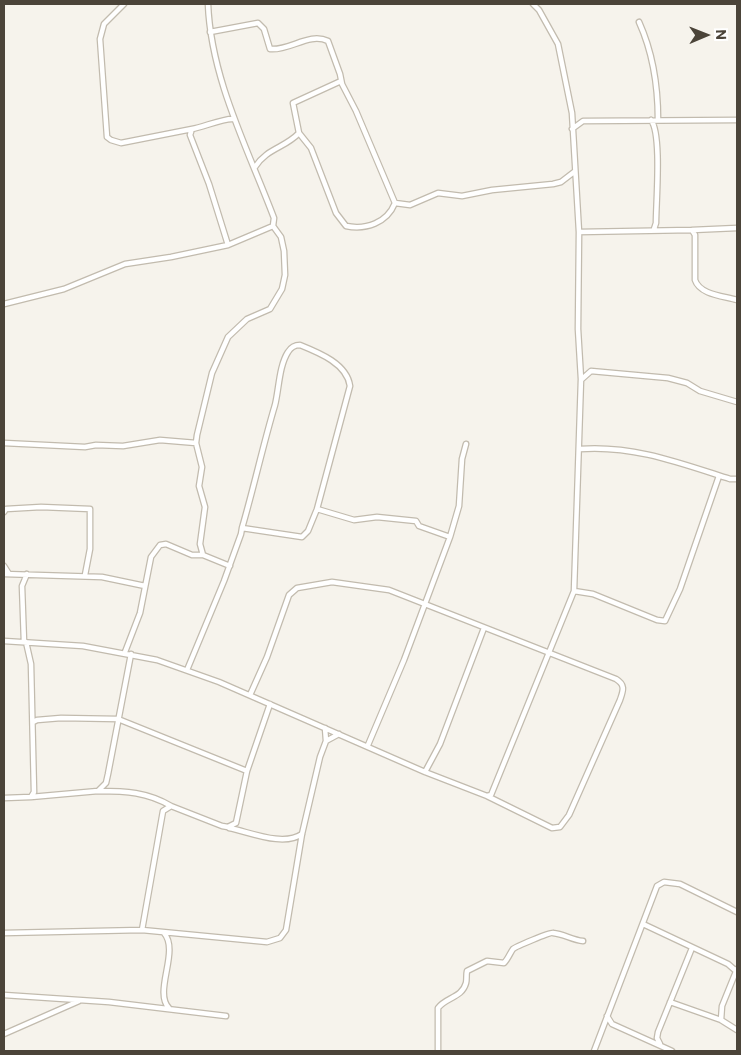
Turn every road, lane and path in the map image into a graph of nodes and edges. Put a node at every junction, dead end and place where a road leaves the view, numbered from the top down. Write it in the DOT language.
graph roads {
  1 [pos="124,4"];
  2 [pos="208,4"];
  3 [pos="533,4"];
  4 [pos="639,22"];
  5 [pos="210,32"];
  6 [pos="341,81"];
  7 [pos="572,116"];
  8 [pos="233,119"];
  9 [pos="651,120"];
  10 [pos="660,120"];
  11 [pos="737,120"];
  12 [pos="583,122"];
  13 [pos="656,127"];
  14 [pos="192,129"];
  15 [pos="572,129"];
  16 [pos="299,133"];
  17 [pos="255,168"];
  18 [pos="574,172"];
  19 [pos="395,203"];
  20 [pos="273,226"];
  21 [pos="737,228"];
  22 [pos="654,229"];
  23 [pos="692,230"];
  24 [pos="579,232"];
  25 [pos="228,245"];
  26 [pos="737,300"];
  27 [pos="4,304"];
  28 [pos="582,379"];
  29 [pos="737,402"];
  30 [pos="4,443"];
  31 [pos="196,443"];
  32 [pos="466,444"];
  33 [pos="580,449"];
  34 [pos="720,476"];
  35 [pos="737,480"];
  36 [pos="316,509"];
  37 [pos="4,512"];
  38 [pos="242,528"];
  39 [pos="450,537"];
  40 [pos="203,555"];
  41 [pos="4,566"];
  42 [pos="230,566"];
  43 [pos="6,574"];
  44 [pos="17,574"];
  45 [pos="27,574"];
  46 [pos="85,575"];
  47 [pos="22,582"];
  48 [pos="145,586"];
  49 [pos="574,591"];
  50 [pos="424,605"];
  51 [pos="484,628"];
  52 [pos="4,641"];
  53 [pos="25,642"];
  54 [pos="549,652"];
  55 [pos="128,653"];
  56 [pos="187,670"];
  57 [pos="250,695"];
  58 [pos="270,704"];
  59 [pos="34,719"];
  60 [pos="118,719"];
  61 [pos="324,728"];
  62 [pos="339,734"];
  63 [pos="326,742"];
  64 [pos="368,745"];
  65 [pos="247,771"];
  66 [pos="426,772"];
  67 [pos="98,791"];
  68 [pos="487,796"];
  69 [pos="31,797"];
  70 [pos="4,798"];
  71 [pos="161,800"];
  72 [pos="171,806"];
  73 [pos="163,811"];
  74 [pos="236,823"];
  75 [pos="228,827"];
  76 [pos="238,830"];
  77 [pos="302,834"];
  78 [pos="292,839"];
  79 [pos="300,846"];
  80 [pos="737,912"];
  81 [pos="642,924"];
  82 [pos="142,930"];
  83 [pos="4,933"];
  84 [pos="164,933"];
  85 [pos="583,940"];
  86 [pos="692,948"];
  87 [pos="736,968"];
  88 [pos="4,995"];
  89 [pos="79,1001"];
  90 [pos="670,1002"];
  91 [pos="169,1008"];
  92 [pos="226,1016"];
  93 [pos="607,1016"];
  94 [pos="721,1020"];
  95 [pos="612,1024"];
  96 [pos="604,1025"];
  97 [pos="737,1030"];
  98 [pos="4,1034"];
  99 [pos="660,1044"];
  100 [pos="438,1051"];
  101 [pos="594,1051"];
  102 [pos="672,1051"];
  1 -- 14 [label="street"];
  2 -- 5 [label="street"];
  3 -- 7 [label="street"];
  4 -- 10 [label="street"];
  5 -- 6 [label="street"];
  5 -- 8 [label="street"];
  6 -- 16 [label="street"];
  6 -- 19 [label="street"];
  7 -- 12 [label="street"];
  7 -- 15 [label="street"];
  8 -- 14 [label="street"];
  8 -- 17 [label="street"];
  9 -- 10 [label="street"];
  9 -- 12 [label="street"];
  9 -- 13 [label="street"];
  10 -- 11 [label="street"];
  10 -- 13 [label="street"];
  12 -- 15 [label="street"];
  13 -- 22 [label="street"];
  14 -- 25 [label="street"];
  15 -- 18 [label="street"];
  16 -- 17 [label="street"];
  16 -- 19 [label="street"];
  17 -- 20 [label="street"];
  18 -- 19 [label="street"];
  18 -- 24 [label="street"];
  20 -- 25 [label="street"];
  20 -- 31 [label="street"];
  21 -- 23 [label="street"];
  22 -- 23 [label="street"];
  22 -- 24 [label="street"];
  23 -- 26 [label="street"];
  24 -- 28 [label="street"];
  25 -- 27 [label="street"];
  28 -- 29 [label="street"];
  28 -- 33 [label="street"];
  30 -- 31 [label="street"];
  31 -- 40 [label="street"];
  32 -- 39 [label="street"];
  33 -- 34 [label="street"];
  33 -- 49 [label="street"];
  34 -- 35 [label="street"];
  34 -- 49 [label="street"];
  36 -- 38 [label="street"];
  36 -- 38 [label="street"];
  36 -- 39 [label="street"];
  37 -- 46 [label="street"];
  38 -- 42 [label="street"];
  39 -- 50 [label="street"];
  40 -- 42 [label="street"];
  40 -- 48 [label="street"];
  41 -- 43 [label="street"];
  42 -- 56 [label="street"];
  43 -- 44 [label="street"];
  44 -- 45 [label="street"];
  44 -- 47 [label="street"];
  45 -- 46 [label="street"];
  45 -- 47 [label="street"];
  46 -- 48 [label="street"];
  47 -- 53 [label="street"];
  48 -- 55 [label="street"];
  49 -- 54 [label="street"];
  50 -- 51 [label="street"];
  50 -- 57 [label="street"];
  50 -- 64 [label="street"];
  51 -- 54 [label="street"];
  51 -- 66 [label="street"];
  52 -- 53 [label="street"];
  53 -- 55 [label="street"];
  53 -- 59 [label="street"];
  54 -- 68 [label="street"];
  54 -- 68 [label="street"];
  55 -- 56 [label="street"];
  55 -- 60 [label="street"];
  56 -- 57 [label="street"];
  57 -- 58 [label="street"];
  58 -- 61 [label="street"];
  58 -- 65 [label="street"];
  59 -- 60 [label="street"];
  59 -- 69 [label="street"];
  60 -- 65 [label="street"];
  60 -- 67 [label="street"];
  61 -- 62 [label="street"];
  61 -- 63 [label="street"];
  62 -- 63 [label="street"];
  62 -- 64 [label="street"];
  63 -- 77 [label="street"];
  64 -- 66 [label="street"];
  65 -- 74 [label="street"];
  66 -- 68 [label="street"];
  67 -- 69 [label="street"];
  67 -- 71 [label="street"];
  69 -- 70 [label="street"];
  71 -- 72 [label="street"];
  71 -- 73 [label="street"];
  72 -- 73 [label="street"];
  72 -- 75 [label="street"];
  73 -- 82 [label="street"];
  74 -- 75 [label="street"];
  74 -- 76 [label="street"];
  75 -- 76 [label="street"];
  76 -- 78 [label="street"];
  77 -- 78 [label="street"];
  77 -- 79 [label="street"];
  78 -- 79 [label="street"];
  79 -- 84 [label="street"];
  80 -- 81 [label="street"];
  81 -- 86 [label="street"];
  81 -- 93 [label="street"];
  82 -- 83 [label="street"];
  82 -- 84 [label="street"];
  84 -- 91 [label="street"];
  85 -- 100 [label="street"];
  86 -- 87 [label="street"];
  86 -- 90 [label="street"];
  87 -- 94 [label="street"];
  88 -- 89 [label="street"];
  89 -- 91 [label="street"];
  89 -- 98 [label="street"];
  90 -- 94 [label="street"];
  90 -- 99 [label="street"];
  91 -- 92 [label="street"];
  93 -- 95 [label="street"];
  93 -- 96 [label="street"];
  94 -- 97 [label="street"];
  95 -- 96 [label="street"];
  95 -- 99 [label="street"];
  96 -- 101 [label="street"];
  99 -- 102 [label="street"];
}
